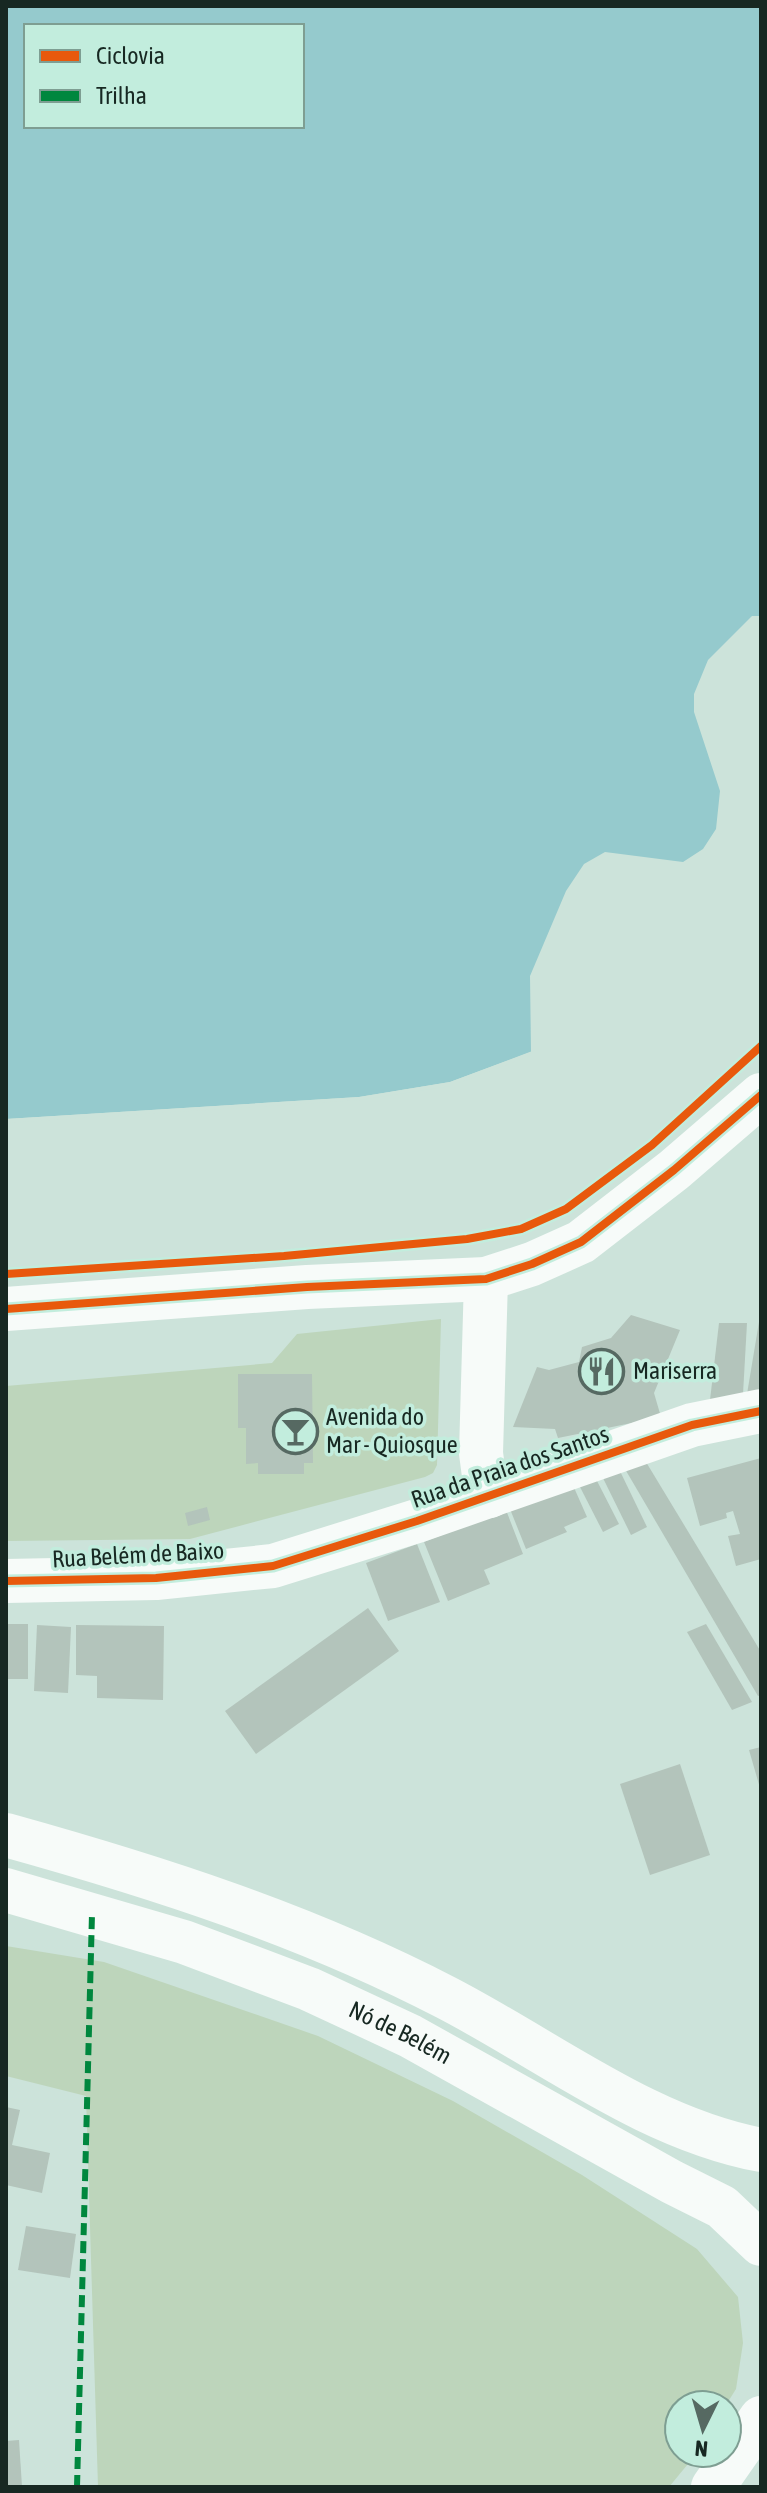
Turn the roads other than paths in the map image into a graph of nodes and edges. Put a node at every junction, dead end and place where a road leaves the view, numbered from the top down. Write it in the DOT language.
graph roads {
  1 [pos="761,1095"];
  2 [pos="486,1279"];
  3 [pos="6,1309"];
  4 [pos="761,1411"];
  5 [pos="490,1496"];
  6 [pos="273,1566"];
  7 [pos="6,1581"];
  8 [pos="6,1835"];
  9 [pos="6,1890"];
  10 [pos="761,2150"];
  11 [pos="761,2244"];
  12 [pos="761,2418"];
  13 [pos="713,2487"];
  1 -- 2 [label="main road"];
  2 -- 3 [label="main road"];
  2 -- 5 [label="main road"];
  4 -- 5 [label="main road, Rua da Praia dos Santos"];
  5 -- 6 [label="main road, Rua da Praia dos Santos"];
  6 -- 7 [label="main road, Rua Belém de Baixo"];
  8 -- 10 [label="main road, Nó de Belém"];
  9 -- 11 [label="main road, Nó de Belém"];
  12 -- 13 [label="main road"];
}
